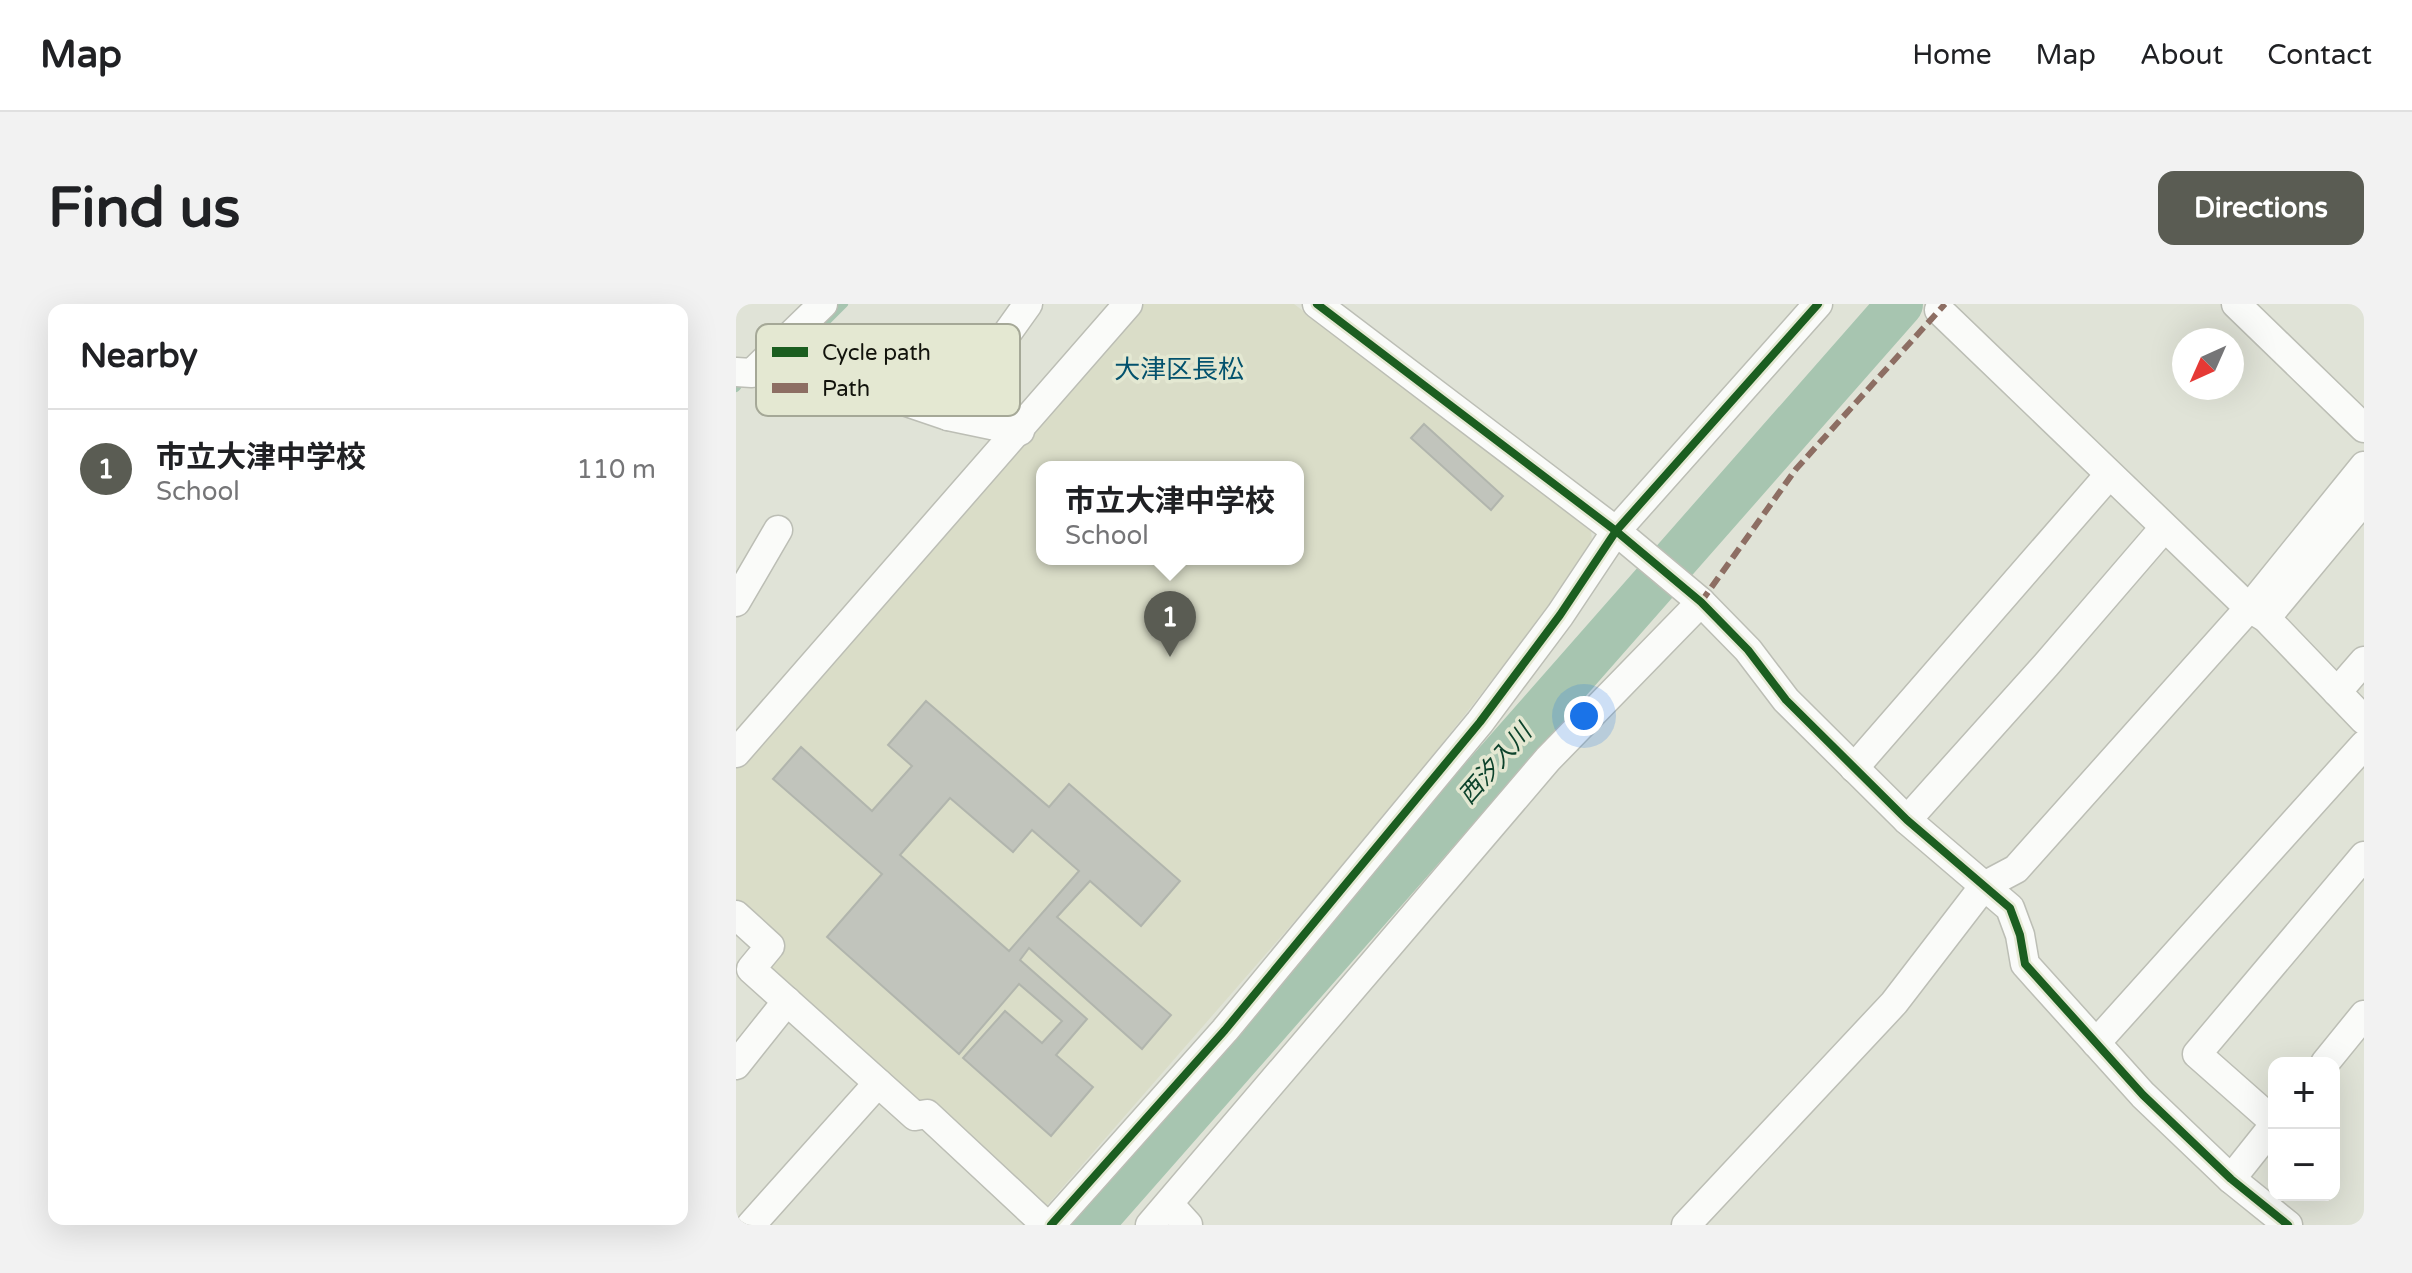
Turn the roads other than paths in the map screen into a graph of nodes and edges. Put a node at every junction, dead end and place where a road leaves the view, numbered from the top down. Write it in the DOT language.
graph roads {
  1 [pos="823,304"];
  2 [pos="1028,304"];
  3 [pos="1128,304"];
  4 [pos="1317,304"];
  5 [pos="1818,304"];
  6 [pos="2236,304"];
  7 [pos="1939,310"];
  8 [pos="803,324"];
  9 [pos="1014,324"];
  10 [pos="756,369"];
  11 [pos="736,371"];
  12 [pos="948,416"];
  13 [pos="2364,428"];
  14 [pos="1020,431"];
  15 [pos="2364,466"];
  16 [pos="2109,475"];
  17 [pos="2364,500"];
  18 [pos="2164,528"];
  19 [pos="778,530"];
  20 [pos="1616,531"];
  21 [pos="736,602"];
  22 [pos="1701,602"];
  23 [pos="2258,613"];
  24 [pos="2364,661"];
  25 [pos="2337,692"];
  26 [pos="2364,720"];
  27 [pos="2364,745"];
  28 [pos="736,753"];
  29 [pos="1854,768"];
  30 [pos="1907,820"];
  31 [pos="2364,856"];
  32 [pos="1984,886"];
  33 [pos="736,915"];
  34 [pos="787,1001"];
  35 [pos="2364,1015"];
  36 [pos="2096,1043"];
  37 [pos="2330,1057"];
  38 [pos="736,1065"];
  39 [pos="878,1083"];
  40 [pos="2268,1119"];
  41 [pos="2270,1129"];
  42 [pos="2231,1179"];
  43 [pos="1159,1214"];
  44 [pos="1695,1221"];
  45 [pos="751,1225"];
  46 [pos="1049,1225"];
  47 [pos="1188,1225"];
  48 [pos="2288,1225"];
  1 -- 8 [label="street"];
  2 -- 9 [label="street"];
  3 -- 14 [label="street"];
  4 -- 20 [label="street"];
  5 -- 20 [label="street"];
  6 -- 13 [label="street"];
  7 -- 16 [label="street"];
  10 -- 11 [label="street"];
  12 -- 14 [label="street"];
  14 -- 28 [label="street"];
  15 -- 23 [label="street"];
  16 -- 18 [label="street"];
  16 -- 29 [label="street"];
  17 -- 23 [label="street"];
  18 -- 23 [label="street"];
  18 -- 30 [label="street"];
  19 -- 21 [label="street"];
  20 -- 22 [label="street"];
  20 -- 46 [label="street"];
  22 -- 29 [label="street"];
  22 -- 43 [label="street"];
  23 -- 25 [label="street"];
  23 -- 32 [label="street"];
  24 -- 25 [label="street"];
  25 -- 26 [label="street"];
  27 -- 36 [label="street"];
  29 -- 30 [label="street"];
  30 -- 32 [label="street"];
  31 -- 40 [label="street"];
  32 -- 36 [label="street"];
  32 -- 44 [label="street"];
  33 -- 34 [label="street"];
  34 -- 38 [label="street"];
  34 -- 39 [label="street"];
  35 -- 37 [label="street"];
  36 -- 42 [label="street"];
  39 -- 45 [label="street"];
  39 -- 46 [label="street"];
  41 -- 42 [label="street"];
  42 -- 48 [label="street"];
  43 -- 47 [label="street"];
}
